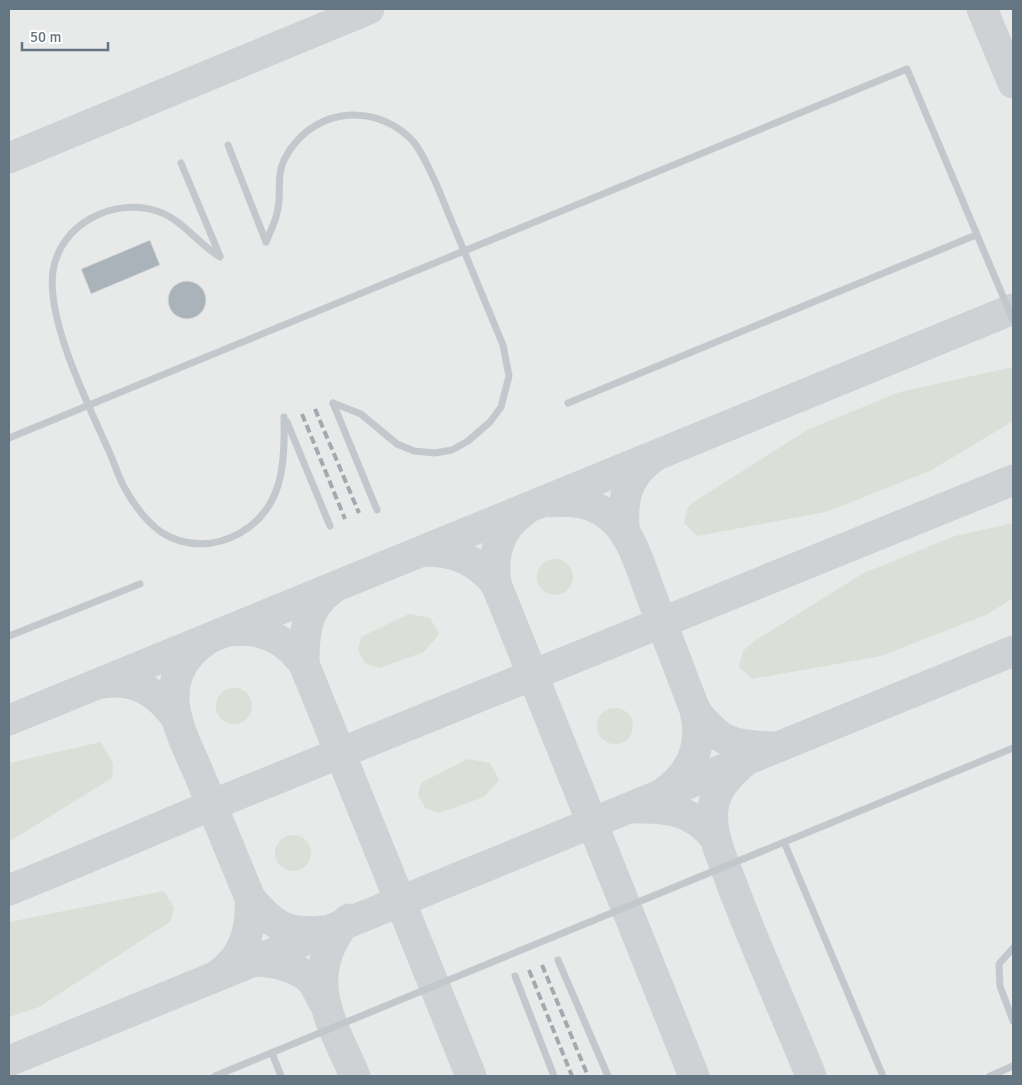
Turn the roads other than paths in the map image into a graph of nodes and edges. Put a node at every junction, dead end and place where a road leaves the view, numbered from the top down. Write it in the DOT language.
graph roads {
  1 [pos="228,145"];
  2 [pos="180,163"];
  3 [pos="976,235"];
  4 [pos="464,250"];
  5 [pos="1013,320"];
  6 [pos="568,403"];
  7 [pos="89,406"];
  8 [pos="9,438"];
  9 [pos="377,510"];
  10 [pos="330,526"];
  11 [pos="140,584"];
  12 [pos="9,636"];
  13 [pos="1013,748"];
  14 [pos="784,842"];
  15 [pos="1013,948"];
  16 [pos="558,960"];
  17 [pos="515,976"];
  18 [pos="1013,1021"];
  19 [pos="272,1053"];
  20 [pos="1013,1066"];
  21 [pos="215,1076"];
  22 [pos="281,1076"];
  23 [pos="554,1076"];
  24 [pos="608,1076"];
  25 [pos="883,1076"];
  26 [pos="990,1076"];
  1 -- 4 [label="lane"];
  2 -- 7 [label="lane"];
  3 -- 4 [label="lane"];
  3 -- 5 [label="lane"];
  3 -- 6 [label="lane"];
  4 -- 7 [label="lane"];
  4 -- 9 [label="lane"];
  7 -- 8 [label="lane"];
  7 -- 10 [label="lane"];
  11 -- 12 [label="lane"];
  13 -- 14 [label="lane"];
  14 -- 19 [label="lane"];
  14 -- 25 [label="lane"];
  15 -- 18 [label="lane"];
  16 -- 24 [label="lane"];
  17 -- 23 [label="lane"];
  19 -- 21 [label="lane"];
  19 -- 22 [label="lane"];
  20 -- 26 [label="lane"];
}
